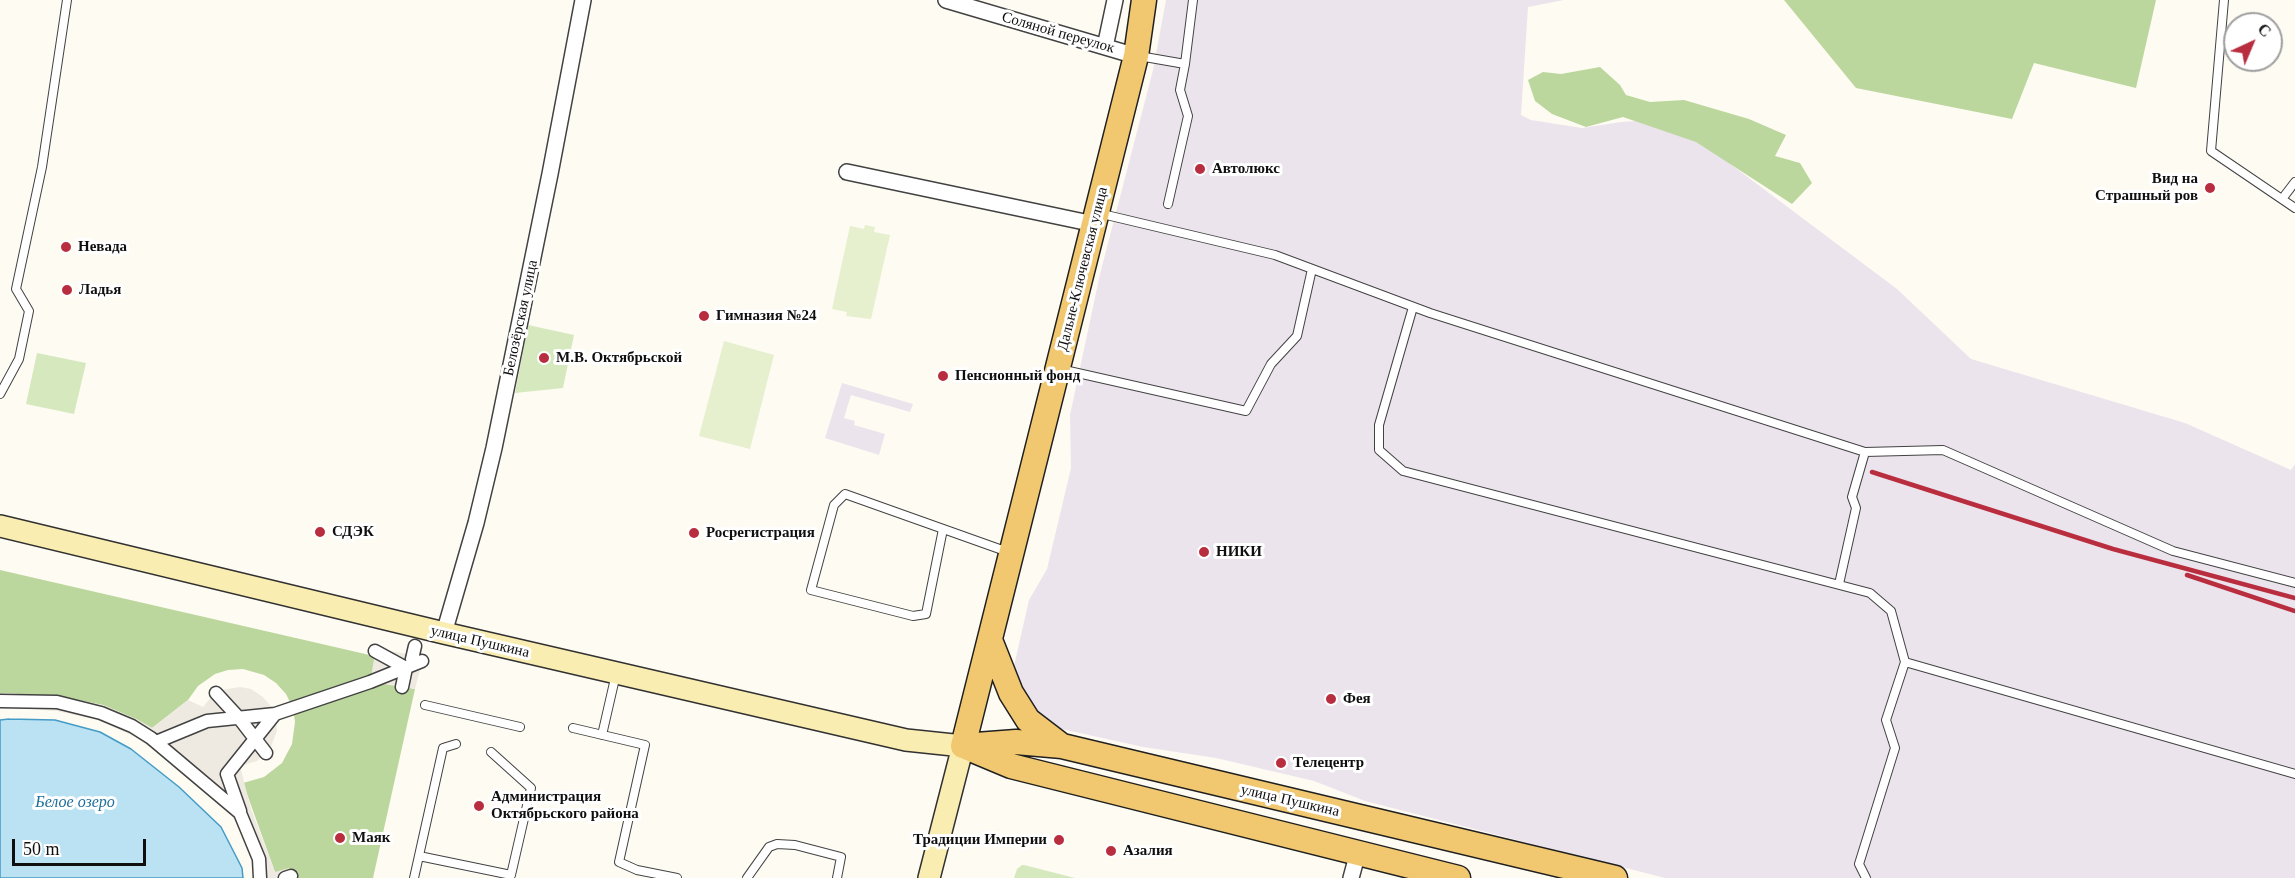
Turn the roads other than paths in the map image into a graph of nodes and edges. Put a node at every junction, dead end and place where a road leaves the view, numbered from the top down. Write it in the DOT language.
graph roads {
  1 [pos="67,0"];
  2 [pos="583,0"];
  3 [pos="946,0"];
  4 [pos="1115,0"];
  5 [pos="1144,0"];
  6 [pos="1193,0"];
  7 [pos="2224,0"];
  8 [pos="1105,47"];
  9 [pos="1136,56"];
  10 [pos="1185,64"];
  11 [pos="847,172"];
  12 [pos="2295,182"];
  13 [pos="2282,199"];
  14 [pos="1168,204"];
  15 [pos="2295,208"];
  16 [pos="1095,219"];
  17 [pos="1312,269"];
  18 [pos="1413,307"];
  19 [pos="1059,368"];
  20 [pos="0,394"];
  21 [pos="1865,452"];
  22 [pos="0,526"];
  23 [pos="943,529"];
  24 [pos="1012,554"];
  25 [pos="2295,583"];
  26 [pos="1839,584"];
  27 [pos="444,633"];
  28 [pos="990,640"];
  29 [pos="415,646"];
  30 [pos="1905,662"];
  31 [pos="409,663"];
  32 [pos="616,673"];
  33 [pos="402,687"];
  34 [pos="216,693"];
  35 [pos="0,701"];
  36 [pos="425,705"];
  37 [pos="275,714"];
  38 [pos="239,718"];
  39 [pos="520,727"];
  40 [pos="573,728"];
  41 [pos="602,735"];
  42 [pos="255,739"];
  43 [pos="156,742"];
  44 [pos="456,744"];
  45 [pos="963,746"];
  46 [pos="1062,747"];
  47 [pos="491,752"];
  48 [pos="266,753"];
  49 [pos="2295,774"];
  50 [pos="240,813"];
  51 [pos="1358,852"];
  52 [pos="419,856"];
  53 [pos="260,878"];
  54 [pos="414,878"];
  55 [pos="676,878"];
  56 [pos="747,878"];
  57 [pos="837,878"];
  58 [pos="929,878"];
  59 [pos="1351,878"];
  60 [pos="1458,878"];
  61 [pos="1616,878"];
  62 [pos="1866,878"];
  1 -- 20 [label="lane"];
  2 -- 27 [label="street, Белозёрская улица"];
  3 -- 8 [label="street, Соляной переулок"];
  4 -- 8 [label="street"];
  5 -- 9 [label="main road, Дальне-Ключевская улица"];
  6 -- 10 [label="lane"];
  7 -- 13 [label="lane"];
  8 -- 9 [label="street, Соляной переулок"];
  9 -- 10 [label="lane"];
  9 -- 16 [label="main road, Дальне-Ключевская улица"];
  10 -- 14 [label="lane"];
  11 -- 16 [label="street"];
  12 -- 13 [label="lane"];
  13 -- 15 [label="lane"];
  16 -- 17 [label="lane"];
  16 -- 19 [label="main road, Дальне-Ключевская улица"];
  17 -- 18 [label="lane"];
  17 -- 19 [label="lane"];
  18 -- 21 [label="lane"];
  18 -- 26 [label="lane"];
  19 -- 24 [label="main road, Дальне-Ключевская улица"];
  21 -- 25 [label="lane"];
  21 -- 26 [label="lane"];
  22 -- 27 [label="main road, улица Пушкина"];
  23 -- 23 [label="lane"];
  23 -- 24 [label="lane"];
  24 -- 28 [label="main road, Дальне-Ключевская улица"];
  26 -- 30 [label="lane"];
  27 -- 32 [label="main road, улица Пушкина"];
  28 -- 45 [label="main road, Дальне-Ключевская улица"];
  28 -- 46 [label="main road"];
  29 -- 31 [label="street"];
  30 -- 49 [label="lane"];
  30 -- 62 [label="lane"];
  31 -- 33 [label="street"];
  31 -- 37 [label="street"];
  32 -- 41 [label="lane"];
  32 -- 45 [label="main road, улица Пушкина"];
  34 -- 38 [label="street"];
  35 -- 43 [label="street"];
  36 -- 39 [label="lane"];
  37 -- 38 [label="street"];
  37 -- 42 [label="street"];
  38 -- 42 [label="street"];
  38 -- 43 [label="street"];
  40 -- 41 [label="lane"];
  41 -- 55 [label="lane"];
  42 -- 48 [label="street"];
  42 -- 50 [label="street"];
  43 -- 50 [label="street"];
  44 -- 52 [label="lane"];
  45 -- 46 [label="main road, улица Пушкина"];
  45 -- 51 [label="main road, улица Пушкина"];
  45 -- 58 [label="main road"];
  46 -- 61 [label="main road, улица Пушкина"];
  47 -- 52 [label="lane"];
  50 -- 53 [label="street"];
  51 -- 59 [label="street"];
  51 -- 60 [label="main road, улица Пушкина"];
  52 -- 54 [label="lane"];
  56 -- 57 [label="lane"];
}
